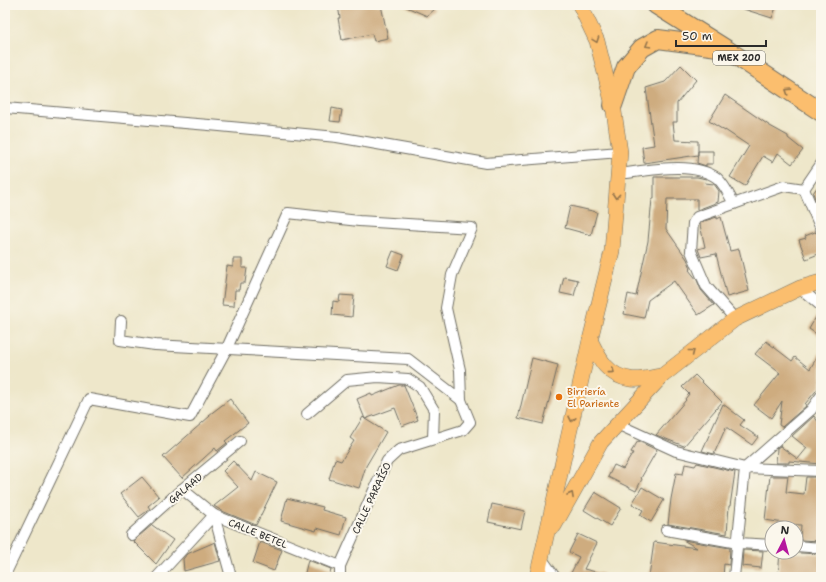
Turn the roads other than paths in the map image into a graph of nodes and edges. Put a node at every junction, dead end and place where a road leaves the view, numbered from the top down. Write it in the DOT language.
graph roads {
  1 [pos="580,5"];
  2 [pos="656,5"];
  3 [pos="726,49"];
  4 [pos="613,105"];
  5 [pos="5,108"];
  6 [pos="821,112"];
  7 [pos="620,152"];
  8 [pos="821,164"];
  9 [pos="618,174"];
  10 [pos="804,188"];
  11 [pos="734,204"];
  12 [pos="821,229"];
  13 [pos="821,282"];
  14 [pos="800,288"];
  15 [pos="821,306"];
  16 [pos="735,319"];
  17 [pos="121,321"];
  18 [pos="590,340"];
  19 [pos="226,350"];
  20 [pos="662,376"];
  21 [pos="821,396"];
  22 [pos="461,400"];
  23 [pos="307,414"];
  24 [pos="617,424"];
  25 [pos="433,439"];
  26 [pos="240,442"];
  27 [pos="745,468"];
  28 [pos="821,471"];
  29 [pos="182,489"];
  30 [pos="214,515"];
  31 [pos="666,530"];
  32 [pos="131,535"];
  33 [pos="546,541"];
  34 [pos="738,543"];
  35 [pos="764,545"];
  36 [pos="804,547"];
  37 [pos="821,548"];
  38 [pos="542,559"];
  39 [pos="340,566"];
  40 [pos="5,575"];
  41 [pos="157,577"];
  42 [pos="231,577"];
  43 [pos="340,577"];
  44 [pos="537,577"];
  45 [pos="555,577"];
  46 [pos="734,577"];
  1 -- 4 [label="main road, one-way"];
  2 -- 3 [label="highway, MEX 200"];
  3 -- 4 [label="highway, one-way"];
  6 -- 3 [label="highway, MEX 200, one-way"];
  4 -- 7 [label="main road"];
  5 -- 7 [label="street"];
  7 -- 9 [label="main road"];
  8 -- 10 [label="street"];
  9 -- 11 [label="street"];
  9 -- 18 [label="main road, one-way"];
  10 -- 11 [label="street"];
  10 -- 12 [label="street"];
  11 -- 16 [label="street"];
  13 -- 14 [label="main road"];
  14 -- 15 [label="street"];
  14 -- 16 [label="main road"];
  20 -- 16 [label="main road, one-way"];
  17 -- 19 [label="street"];
  18 -- 20 [label="main road, one-way"];
  18 -- 33 [label="main road, one-way"];
  19 -- 22 [label="street"];
  19 -- 22 [label="street"];
  19 -- 40 [label="street"];
  20 -- 24 [label="main road"];
  21 -- 27 [label="street"];
  22 -- 25 [label="street, CALLE PARAÍSO"];
  23 -- 25 [label="street"];
  24 -- 27 [label="street"];
  33 -- 24 [label="main road, one-way"];
  25 -- 39 [label="street, CALLE PARAÍSO"];
  26 -- 29 [label="street, GALAAD"];
  27 -- 28 [label="street"];
  27 -- 34 [label="street"];
  29 -- 30 [label="street, CALLE BETEL"];
  29 -- 32 [label="street, GALAAD"];
  30 -- 39 [label="street, CALLE BETEL"];
  30 -- 41 [label="street"];
  30 -- 42 [label="street"];
  31 -- 34 [label="street"];
  33 -- 38 [label="main road"];
  34 -- 35 [label="street"];
  34 -- 46 [label="street"];
  36 -- 37 [label="street"];
  38 -- 44 [label="main road"];
  38 -- 45 [label="street"];
  39 -- 43 [label="street, CALLE PARAÍSO"];
}
